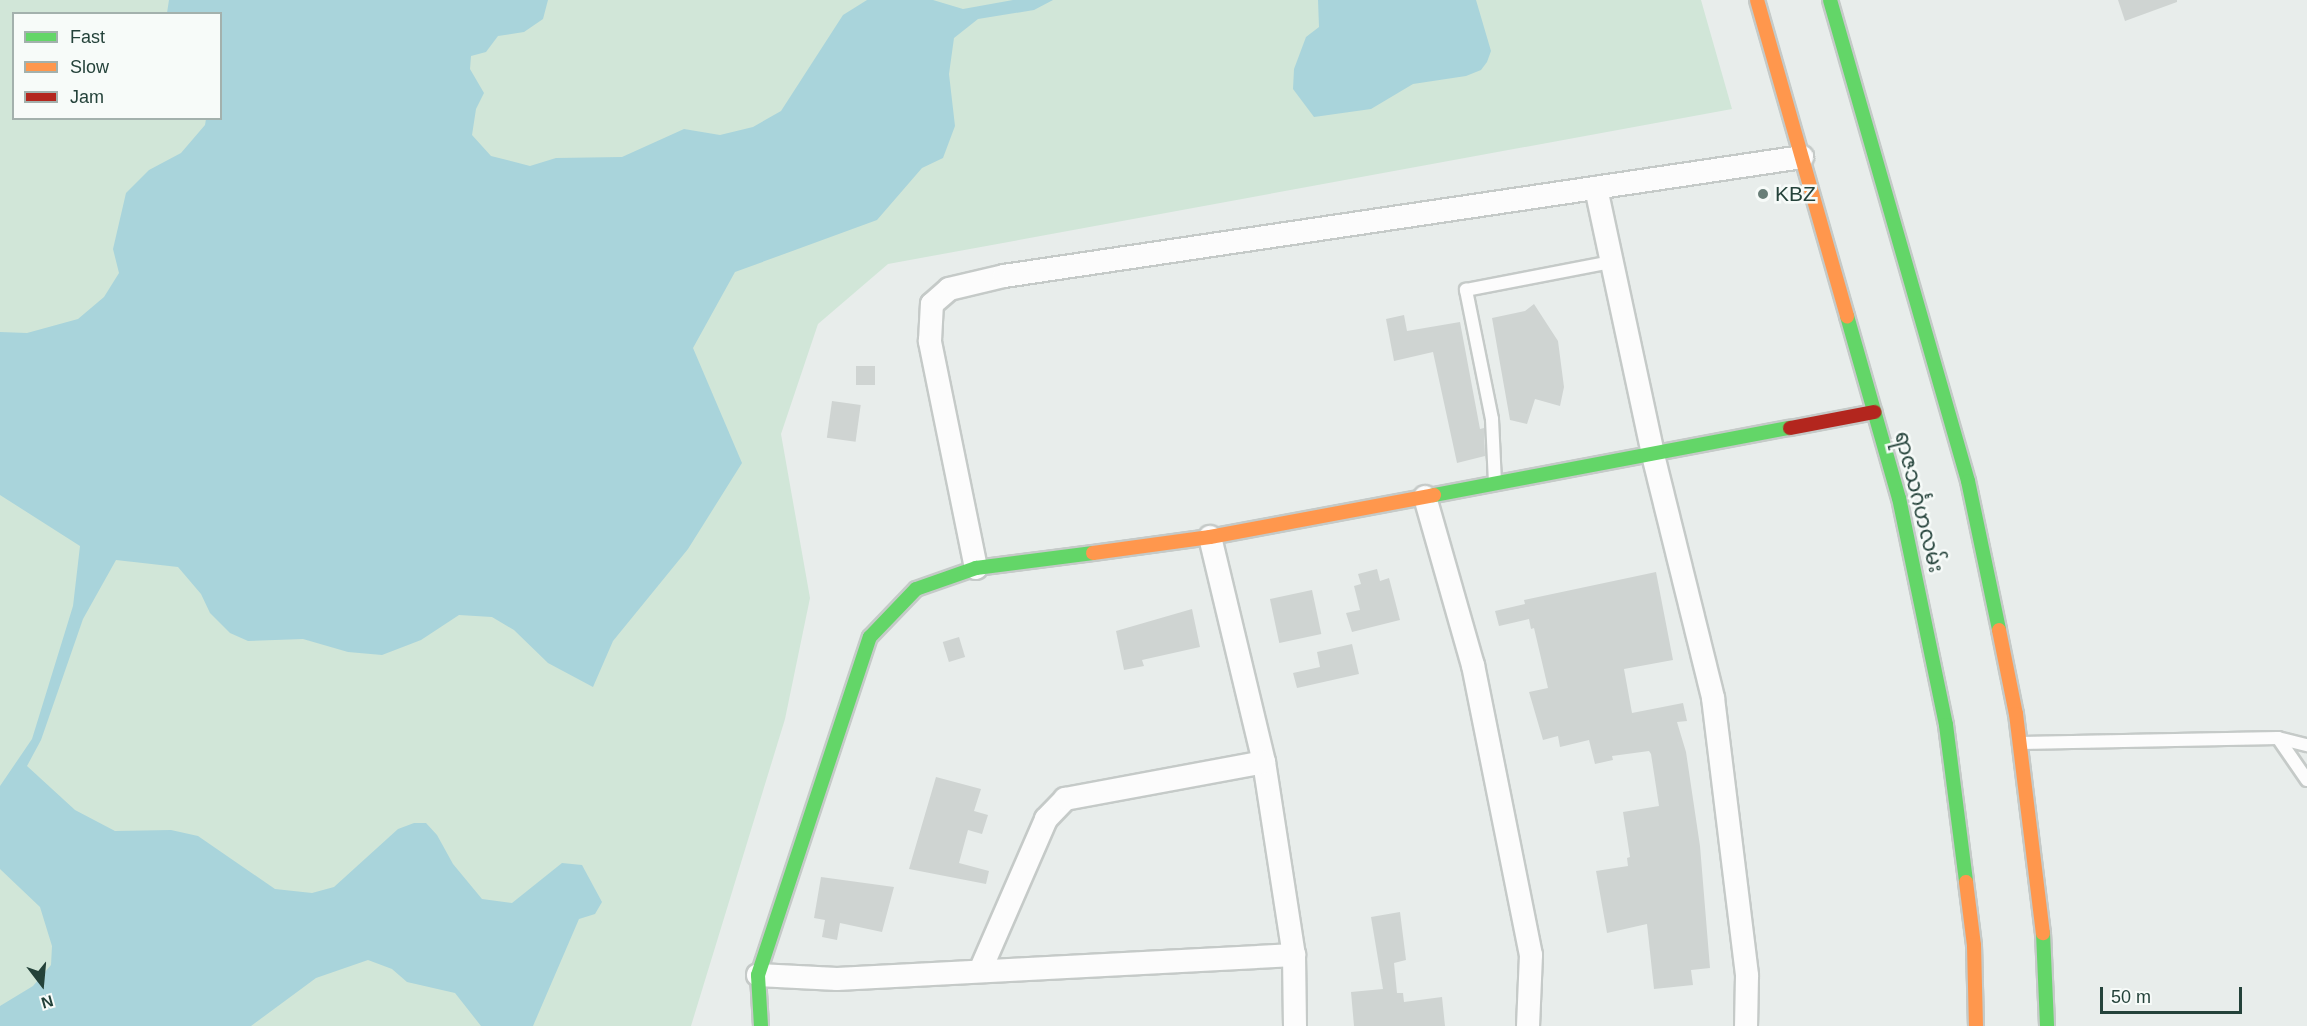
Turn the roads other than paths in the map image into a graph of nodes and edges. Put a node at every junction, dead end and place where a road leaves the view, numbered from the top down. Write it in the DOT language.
graph roads {
  1 [pos="1757,0"];
  2 [pos="1830,0"];
  3 [pos="1802,157"];
  4 [pos="1596,188"];
  5 [pos="1612,262"];
  6 [pos="1875,412"];
  7 [pos="1653,455"];
  8 [pos="1495,484"];
  9 [pos="1425,497"];
  10 [pos="1210,537"];
  11 [pos="976,568"];
  12 [pos="2278,738"];
  13 [pos="2020,743"];
  14 [pos="2307,745"];
  15 [pos="1264,762"];
  16 [pos="2307,780"];
  17 [pos="1294,955"];
  18 [pos="980,970"];
  19 [pos="758,975"];
  20 [pos="761,1026"];
  21 [pos="1295,1026"];
  22 [pos="1528,1026"];
  23 [pos="1746,1026"];
  24 [pos="1976,1026"];
  25 [pos="2047,1026"];
  1 -- 3 [label="main road, ရာဇသင်္ဂဟလမ်း"];
  2 -- 13 [label="main road"];
  3 -- 4 [label="street"];
  3 -- 6 [label="main road, ရာဇသင်္ဂဟလမ်း"];
  4 -- 5 [label="street"];
  4 -- 11 [label="street"];
  5 -- 7 [label="street"];
  5 -- 8 [label="lane"];
  6 -- 7 [label="main road"];
  6 -- 24 [label="main road, ရာဇသင်္ဂဟလမ်း"];
  7 -- 8 [label="main road"];
  7 -- 23 [label="street"];
  8 -- 9 [label="main road"];
  9 -- 10 [label="main road"];
  9 -- 22 [label="street"];
  10 -- 11 [label="main road"];
  10 -- 15 [label="street"];
  11 -- 19 [label="main road"];
  12 -- 13 [label="lane"];
  12 -- 14 [label="lane"];
  12 -- 16 [label="lane"];
  13 -- 25 [label="main road"];
  15 -- 17 [label="street"];
  15 -- 18 [label="street"];
  17 -- 18 [label="street"];
  17 -- 21 [label="street"];
  18 -- 19 [label="street"];
  19 -- 20 [label="main road"];
}
